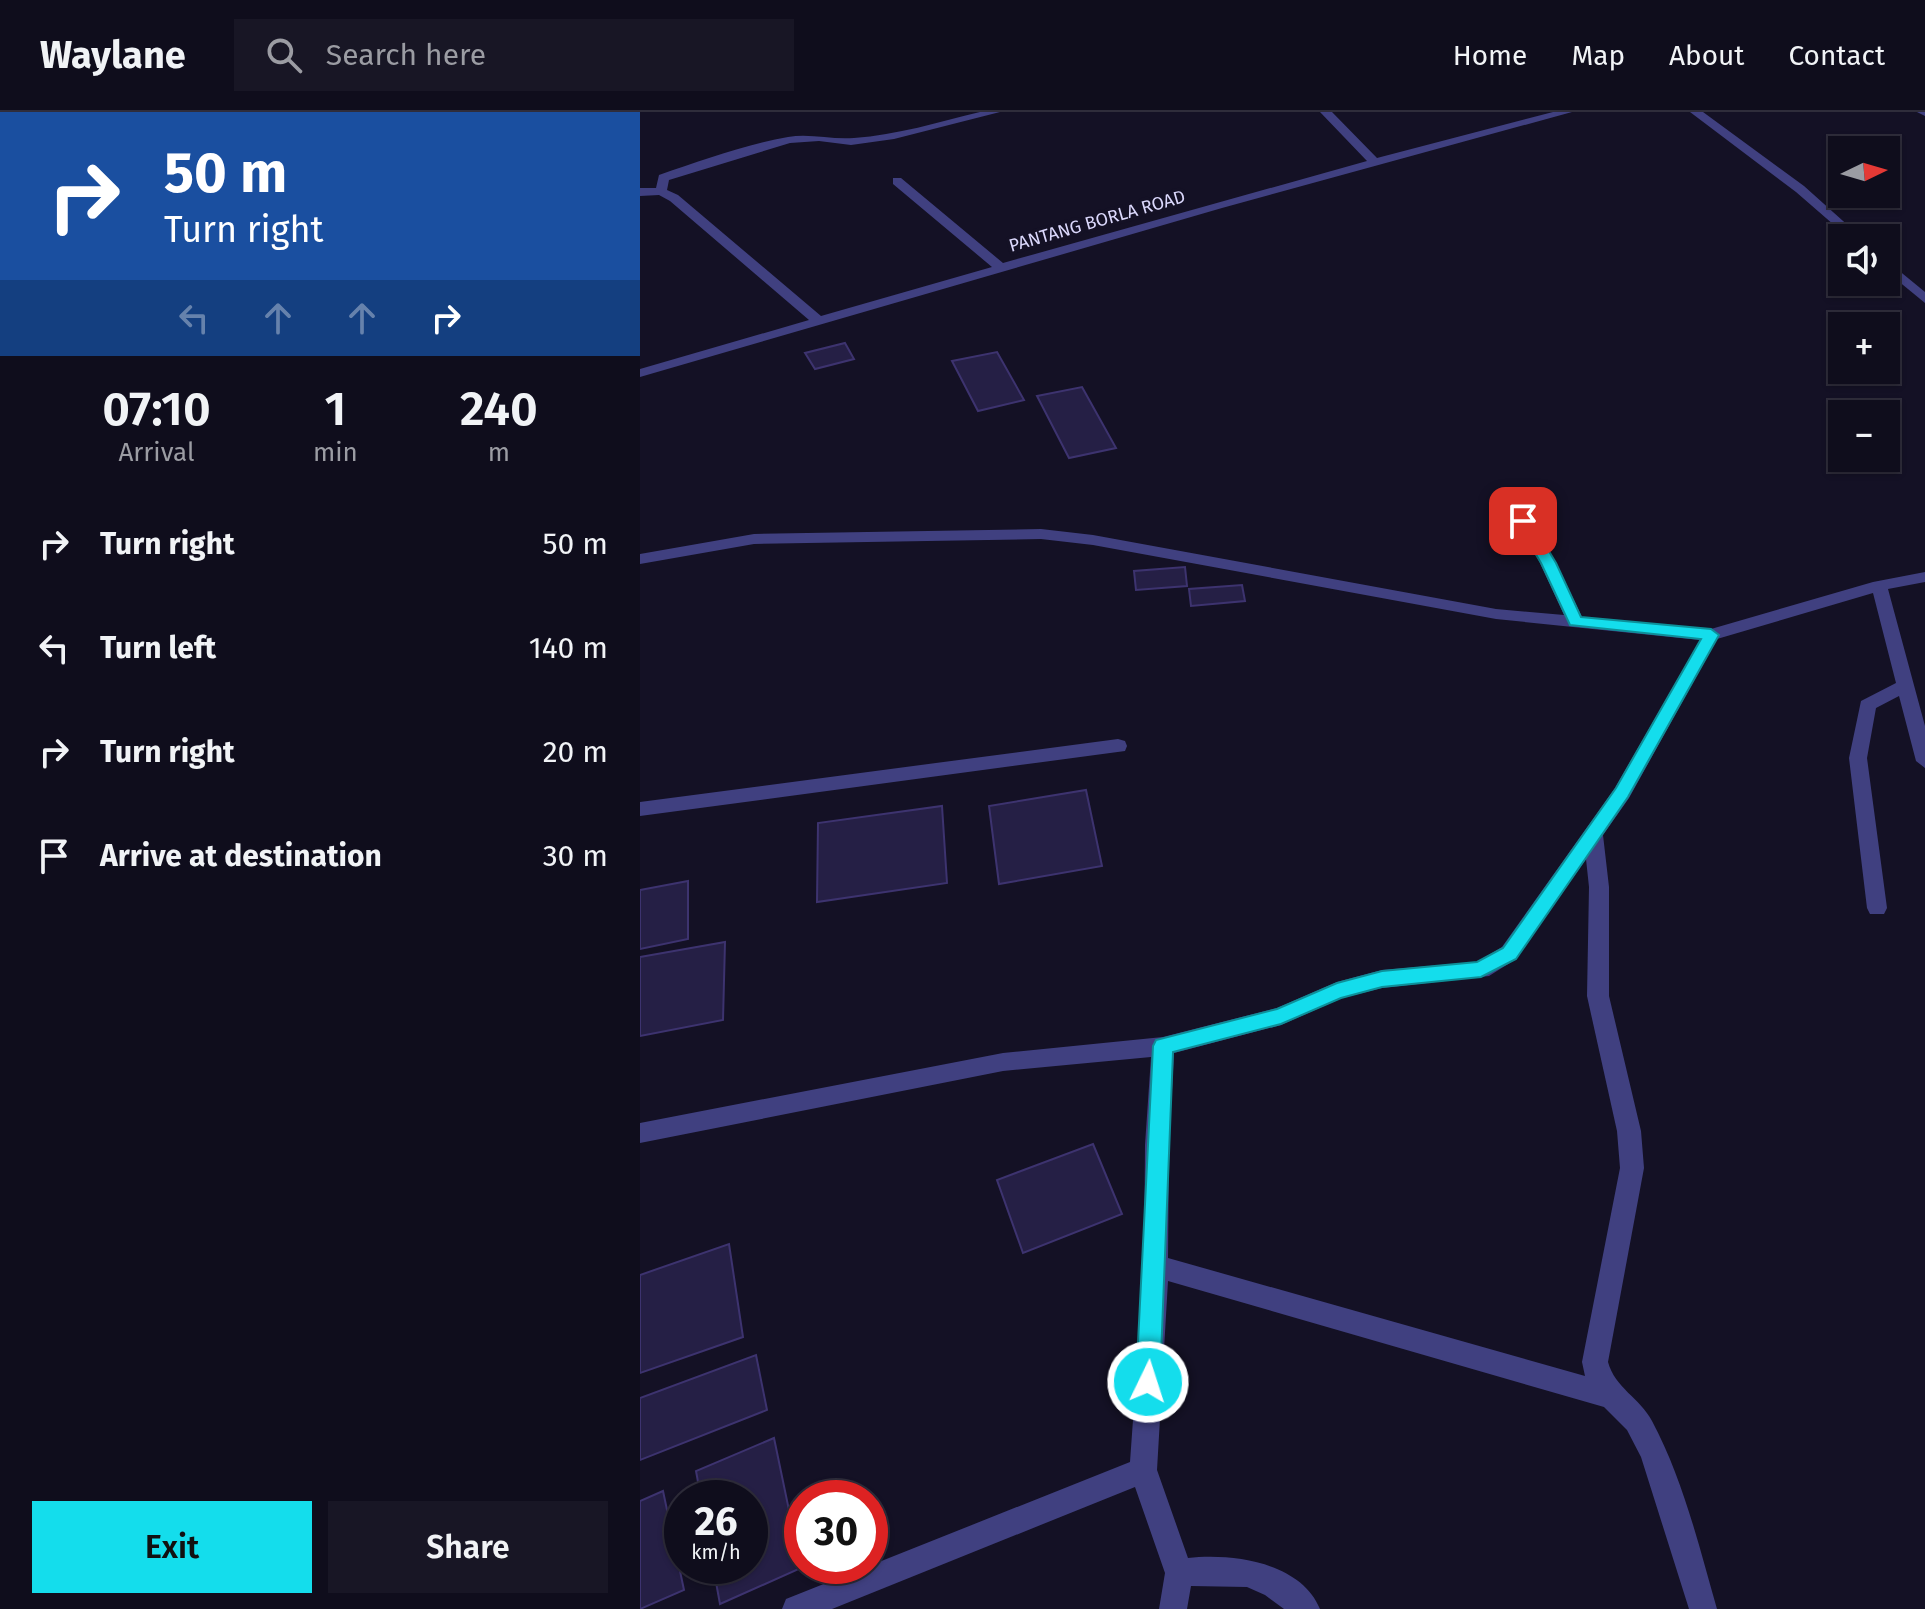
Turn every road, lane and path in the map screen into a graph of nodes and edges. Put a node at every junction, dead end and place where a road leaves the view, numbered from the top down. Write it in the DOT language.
graph roads {
  1 [pos="994,112"];
  2 [pos="1326,112"];
  3 [pos="1566,112"];
  4 [pos="1696,112"];
  5 [pos="974,114"];
  6 [pos="1375,162"];
  7 [pos="897,181"];
  8 [pos="661,191"];
  9 [pos="640,192"];
  10 [pos="1840,224"];
  11 [pos="1000,267"];
  12 [pos="1900,277"];
  13 [pos="1925,299"];
  14 [pos="820,322"];
  15 [pos="640,373"];
  16 [pos="1511,499"];
  17 [pos="640,559"];
  18 [pos="1925,577"];
  19 [pos="1879,586"];
  20 [pos="1576,622"];
  21 [pos="1711,635"];
  22 [pos="1907,685"];
  23 [pos="1118,746"];
  24 [pos="1925,761"];
  25 [pos="640,809"];
  26 [pos="1593,834"];
  27 [pos="1877,908"];
  28 [pos="1163,1046"];
  29 [pos="640,1133"];
  30 [pos="1156,1266"];
  31 [pos="1607,1395"];
  32 [pos="1143,1470"];
  33 [pos="1179,1573"];
  34 [pos="796,1609"];
  35 [pos="1173,1609"];
  36 [pos="1306,1609"];
  37 [pos="1703,1609"];
  1 -- 5 [label="street"];
  2 -- 6 [label="street"];
  3 -- 6 [label="street, PANTANG BORLA ROAD"];
  4 -- 10 [label="street"];
  5 -- 8 [label="street"];
  6 -- 11 [label="street, PANTANG BORLA ROAD"];
  7 -- 11 [label="street"];
  8 -- 9 [label="street"];
  8 -- 14 [label="street"];
  11 -- 14 [label="street, PANTANG BORLA ROAD"];
  12 -- 13 [label="street"];
  14 -- 15 [label="street, PANTANG BORLA ROAD"];
  16 -- 20 [label="street"];
  17 -- 20 [label="street"];
  18 -- 19 [label="street"];
  19 -- 21 [label="street"];
  19 -- 22 [label="street"];
  20 -- 21 [label="street"];
  21 -- 26 [label="street"];
  22 -- 24 [label="street"];
  22 -- 27 [label="street"];
  23 -- 25 [label="street"];
  26 -- 28 [label="street"];
  26 -- 31 [label="street"];
  28 -- 29 [label="street"];
  28 -- 30 [label="street"];
  30 -- 31 [label="street"];
  30 -- 32 [label="street"];
  31 -- 37 [label="street"];
  32 -- 33 [label="street"];
  32 -- 34 [label="street"];
  33 -- 35 [label="street"];
  33 -- 36 [label="street"];
}
